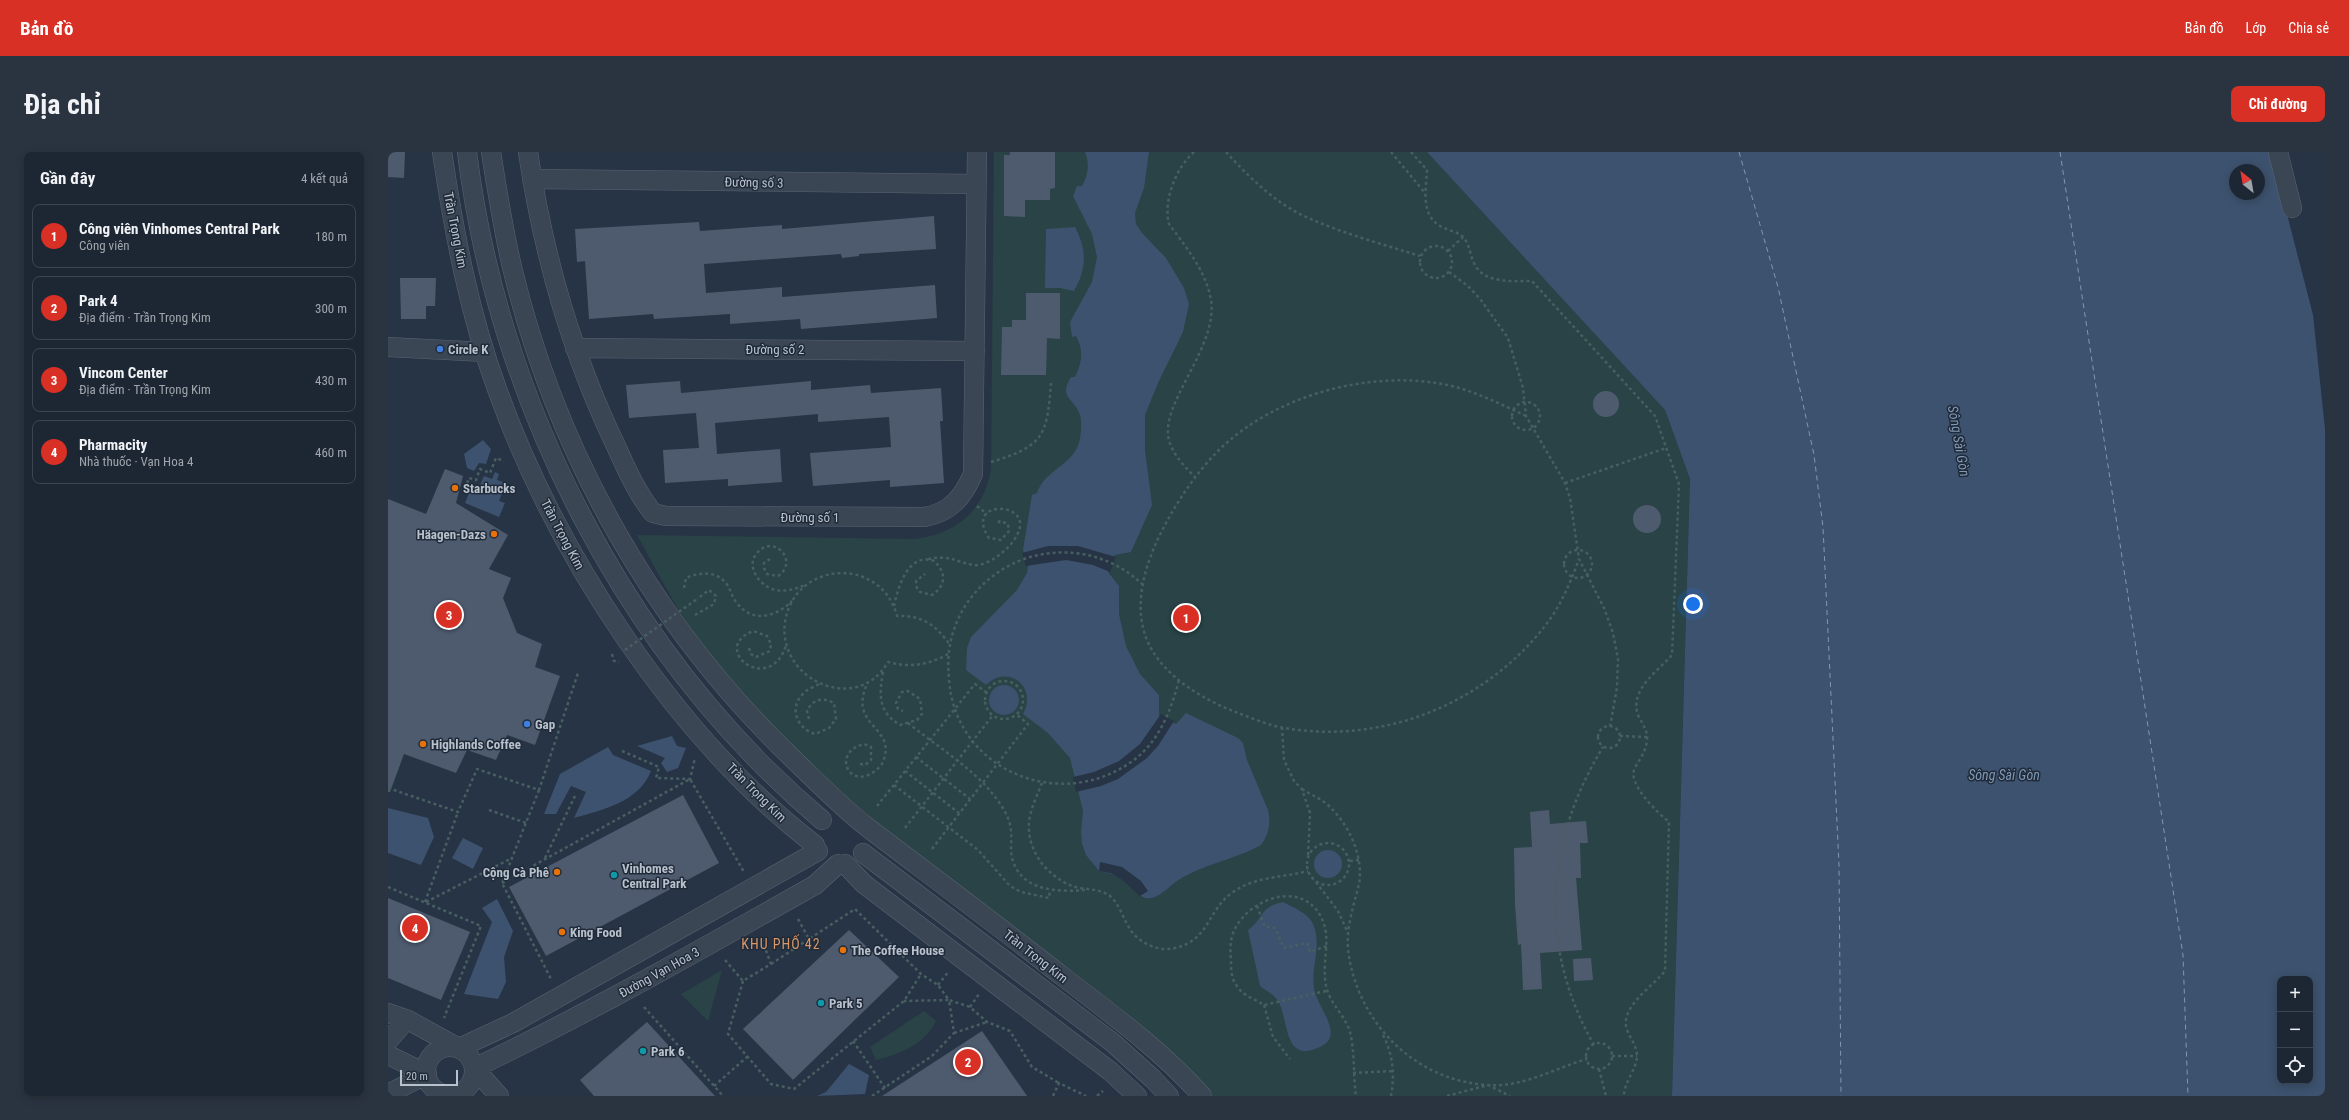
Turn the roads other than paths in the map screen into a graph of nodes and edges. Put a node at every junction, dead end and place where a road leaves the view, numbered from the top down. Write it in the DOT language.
graph roads {
  1 [pos="442,152"];
  2 [pos="467,152"];
  3 [pos="491,152"];
  4 [pos="528,152"];
  5 [pos="977,152"];
  6 [pos="2278,152"];
  7 [pos="532,179"];
  8 [pos="976,184"];
  9 [pos="2292,208"];
  10 [pos="388,347"];
  11 [pos="575,348"];
  12 [pos="975,351"];
  13 [pos="485,352"];
  14 [pos="857,818"];
  15 [pos="822,820"];
  16 [pos="817,848"];
  17 [pos="863,853"];
  18 [pos="842,864"];
  19 [pos="388,1013"];
  20 [pos="406,1020"];
  21 [pos="388,1041"];
  22 [pos="459,1048"];
  23 [pos="388,1055"];
  24 [pos="474,1068"];
  25 [pos="427,1074"];
  26 [pos="388,1094"];
  27 [pos="447,1095"];
  28 [pos="499,1096"];
  29 [pos="1137,1096"];
  30 [pos="1169,1096"];
  31 [pos="1202,1096"];
  1 -- 13 [label="street, Trần Trọng Kim"];
  2 -- 15 [label="street, Trần Trọng Kim"];
  3 -- 14 [label="street, Trần Trọng Kim"];
  4 -- 7 [label="street"];
  5 -- 8 [label="street"];
  6 -- 9 [label="street"];
  7 -- 8 [label="street, Đường số 3"];
  7 -- 11 [label="street"];
  8 -- 12 [label="street"];
  10 -- 13 [label="street"];
  11 -- 12 [label="street, Đường số 2"];
  11 -- 12 [label="street, Đường số 1"];
  13 -- 16 [label="street, Trần Trọng Kim"];
  14 -- 15 [label="street"];
  14 -- 17 [label="street"];
  14 -- 31 [label="street, Trần Trọng Kim"];
  15 -- 16 [label="street"];
  16 -- 18 [label="street, Trần Trọng Kim"];
  16 -- 22 [label="street"];
  17 -- 18 [label="street"];
  17 -- 30 [label="street, Trần Trọng Kim"];
  18 -- 24 [label="street, Đường Vạn Hoa 3"];
  18 -- 29 [label="street, Trần Trọng Kim"];
  19 -- 20 [label="street"];
  20 -- 21 [label="street"];
  20 -- 22 [label="street"];
  22 -- 24 [label="street"];
  22 -- 25 [label="street"];
  23 -- 25 [label="street"];
  24 -- 27 [label="street"];
  24 -- 28 [label="street"];
  25 -- 26 [label="street"];
  25 -- 27 [label="street"];
}
